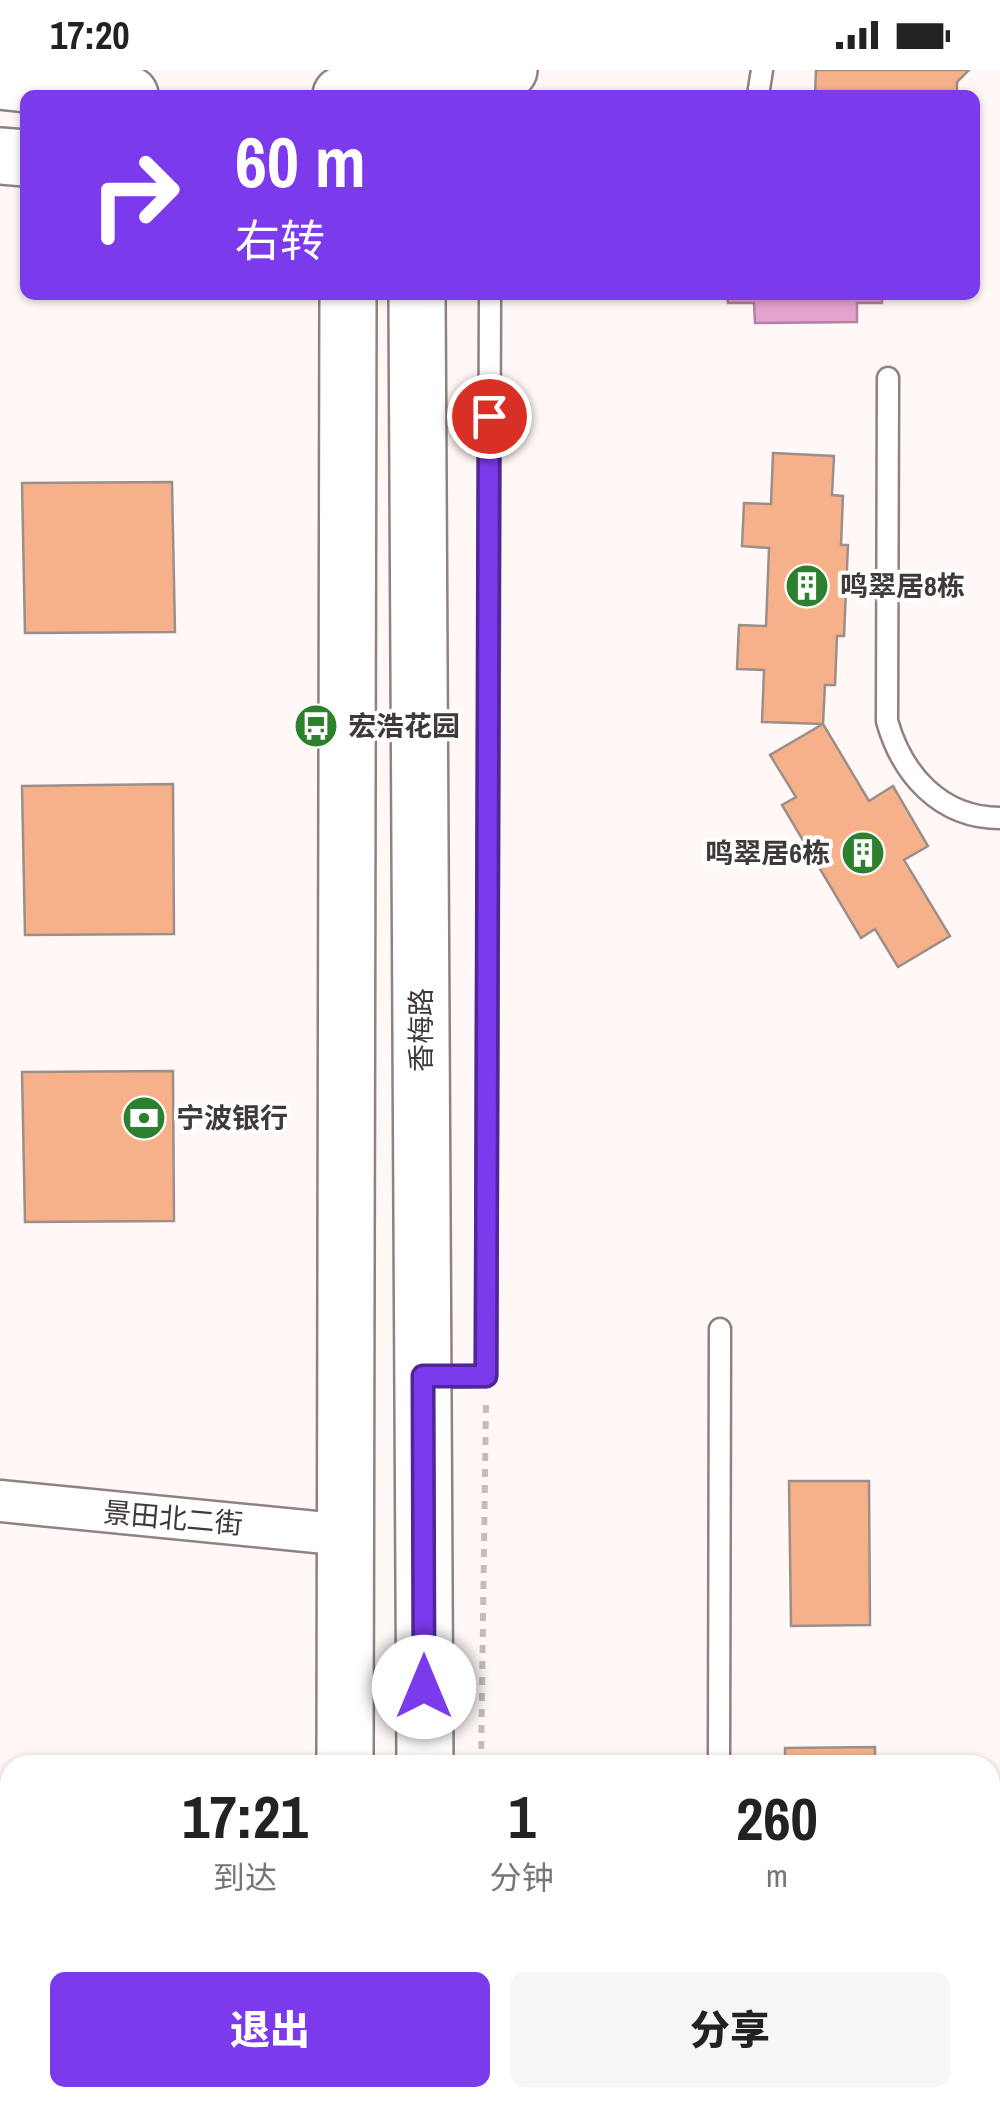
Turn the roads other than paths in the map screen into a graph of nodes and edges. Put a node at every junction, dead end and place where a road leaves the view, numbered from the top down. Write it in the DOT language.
graph roads {
  1 [pos="398,70"];
  2 [pos="448,70"];
  3 [pos="509,70"];
  4 [pos="0,82"];
  5 [pos="80,90"];
  6 [pos="352,90"];
  7 [pos="431,90"];
  8 [pos="491,90"];
  9 [pos="322,300"];
  10 [pos="348,300"];
  11 [pos="418,300"];
  12 [pos="452,300"];
  13 [pos="490,300"];
  14 [pos="348,364"];
  15 [pos="888,378"];
  16 [pos="418,453"];
  17 [pos="1000,818"];
  18 [pos="720,1329"];
  19 [pos="423,1376"];
  20 [pos="0,1501"];
  21 [pos="346,1535"];
  22 [pos="345,1755"];
  23 [pos="424,1755"];
  24 [pos="719,1755"];
  1 -- 6 [label="main road"];
  2 -- 7 [label="main road"];
  3 -- 8 [label="main road"];
  4 -- 5 [label="main road"];
  9 -- 14 [label="main road"];
  10 -- 14 [label="main road"];
  11 -- 16 [label="main road, 香梅路"];
  12 -- 16 [label="main road"];
  13 -- 19 [label="lane"];
  14 -- 21 [label="main road"];
  15 -- 17 [label="lane"];
  16 -- 19 [label="main road, 香梅路"];
  18 -- 24 [label="lane"];
  19 -- 23 [label="main road, 香梅路"];
  20 -- 21 [label="street, 景田北二街"];
  21 -- 22 [label="main road"];
}
